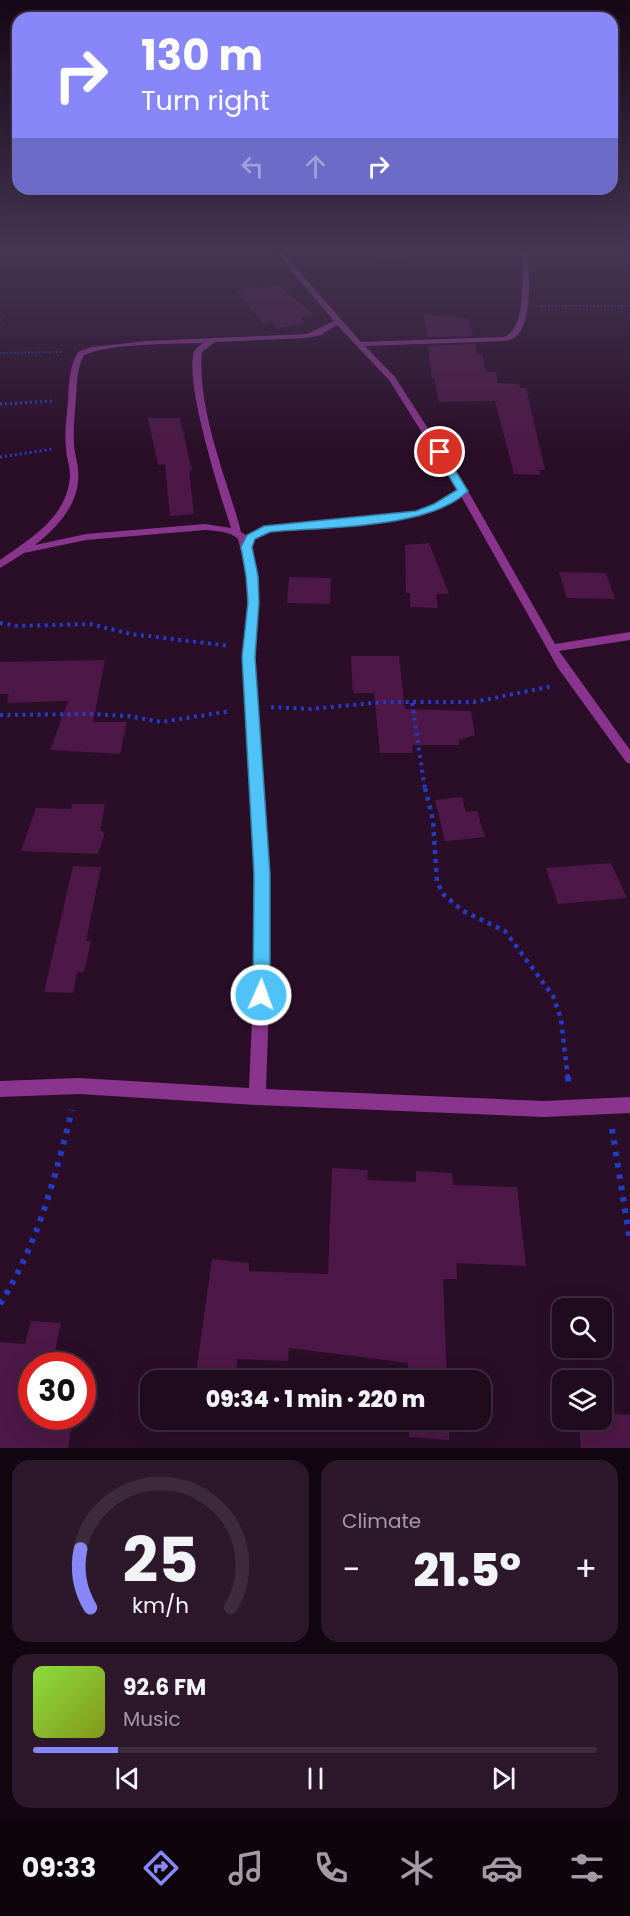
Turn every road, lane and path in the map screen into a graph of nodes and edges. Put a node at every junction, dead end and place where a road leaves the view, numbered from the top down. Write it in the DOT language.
graph roads {
  1 [pos="335,319"];
  2 [pos="522,319"];
  3 [pos="338,322"];
  4 [pos="213,340"];
  5 [pos="358,344"];
  6 [pos="86,351"];
  7 [pos="0,353"];
  8 [pos="72,400"];
  9 [pos="0,404"];
  10 [pos="69,447"];
  11 [pos="0,457"];
  12 [pos="463,491"];
  13 [pos="237,533"];
  14 [pos="246,547"];
  15 [pos="23,550"];
  16 [pos="0,565"];
  17 [pos="0,623"];
  18 [pos="630,636"];
  19 [pos="552,648"];
  20 [pos="249,657"];
  21 [pos="574,681"];
  22 [pos="412,703"];
  23 [pos="251,706"];
  24 [pos="0,715"];
  25 [pos="630,759"];
  26 [pos="79,1086"];
  27 [pos="0,1089"];
  28 [pos="257,1097"];
  29 [pos="630,1105"];
  30 [pos="609,1106"];
  31 [pos="572,1108"];
  32 [pos="630,1241"];
  33 [pos="0,1304"];
  1 -- 3 [label="street"];
  2 -- 5 [label="street"];
  3 -- 4 [label="street"];
  3 -- 5 [label="street"];
  4 -- 6 [label="street"];
  4 -- 13 [label="street"];
  5 -- 12 [label="street"];
  6 -- 7 [label="path"];
  6 -- 8 [label="street"];
  8 -- 9 [label="path"];
  8 -- 10 [label="street"];
  10 -- 11 [label="path"];
  10 -- 15 [label="street"];
  12 -- 14 [label="street"];
  12 -- 19 [label="street"];
  13 -- 14 [label="street"];
  13 -- 15 [label="street"];
  14 -- 20 [label="street"];
  15 -- 16 [label="street"];
  17 -- 20 [label="path"];
  18 -- 19 [label="street"];
  19 -- 21 [label="street"];
  20 -- 23 [label="street"];
  21 -- 22 [label="path"];
  21 -- 25 [label="street"];
  22 -- 23 [label="path"];
  22 -- 31 [label="path"];
  23 -- 24 [label="path"];
  23 -- 28 [label="street"];
  26 -- 27 [label="street"];
  26 -- 28 [label="street"];
  26 -- 33 [label="path"];
  28 -- 31 [label="street"];
  29 -- 30 [label="street"];
  30 -- 31 [label="street"];
  30 -- 32 [label="path"];
}
